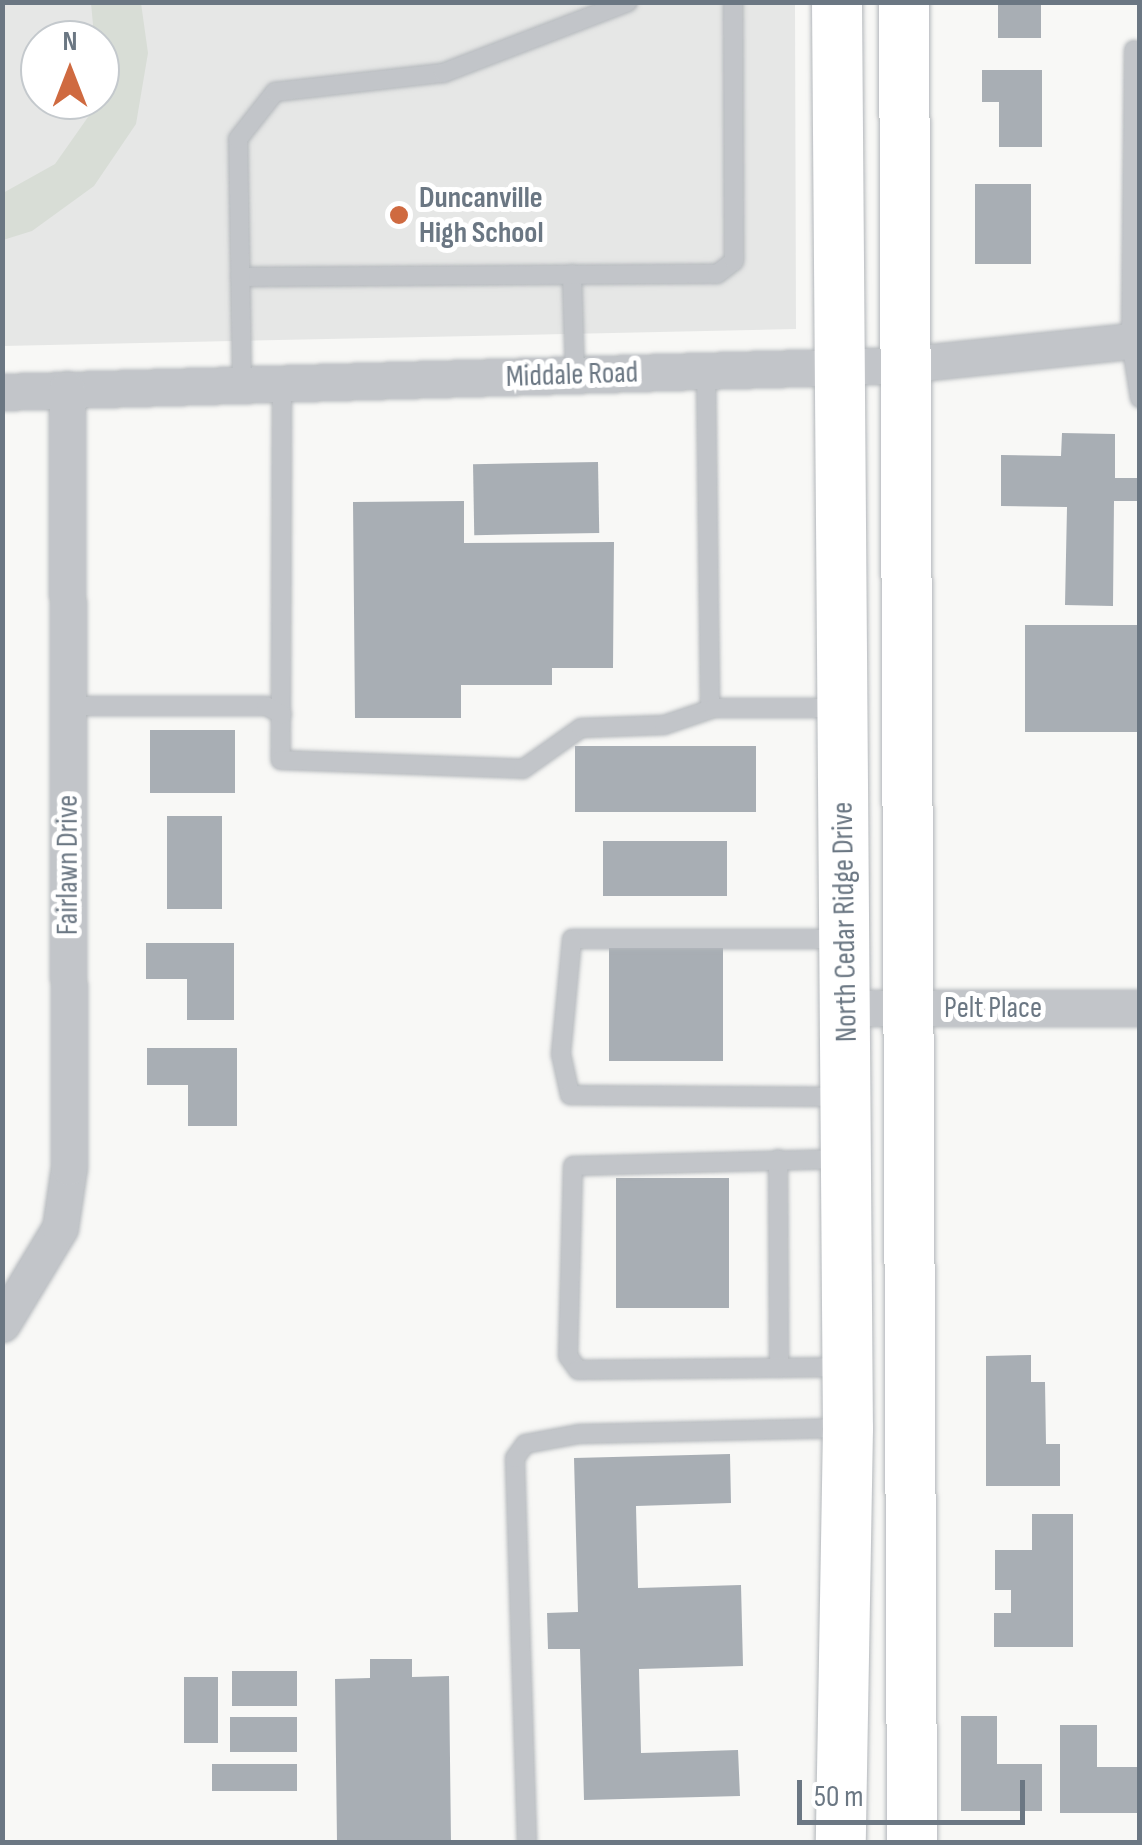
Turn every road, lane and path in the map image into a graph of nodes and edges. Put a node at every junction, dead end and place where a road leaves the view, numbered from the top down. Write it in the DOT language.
graph roads {
  1 [pos="628,2"];
  2 [pos="733,2"];
  3 [pos="837,2"];
  4 [pos="904,2"];
  5 [pos="1134,50"];
  6 [pos="572,274"];
  7 [pos="240,277"];
  8 [pos="1135,341"];
  9 [pos="902,366"];
  10 [pos="835,368"];
  11 [pos="706,371"];
  12 [pos="575,374"];
  13 [pos="282,383"];
  14 [pos="242,384"];
  15 [pos="67,389"];
  16 [pos="2,392"];
  17 [pos="1140,398"];
  18 [pos="68,706"];
  19 [pos="842,708"];
  20 [pos="710,709"];
  21 [pos="282,714"];
  22 [pos="846,938"];
  23 [pos="847,1008"];
  24 [pos="912,1008"];
  25 [pos="1140,1008"];
  26 [pos="848,1097"];
  27 [pos="848,1159"];
  28 [pos="778,1160"];
  29 [pos="2,1324"];
  30 [pos="848,1367"];
  31 [pos="779,1368"];
  32 [pos="848,1428"];
  33 [pos="522,1839"];
  34 [pos="840,1842"];
  35 [pos="912,1842"];
  1 -- 7 [label="lane"];
  2 -- 6 [label="lane"];
  3 -- 10 [label="main road, North Cedar Ridge Drive"];
  4 -- 9 [label="main road"];
  5 -- 8 [label="lane"];
  6 -- 7 [label="lane"];
  6 -- 12 [label="lane"];
  7 -- 14 [label="lane"];
  8 -- 9 [label="street, Middale Road"];
  8 -- 17 [label="lane"];
  9 -- 10 [label="street, Middale Road"];
  9 -- 24 [label="main road"];
  10 -- 11 [label="street, Middale Road"];
  10 -- 19 [label="main road, North Cedar Ridge Drive"];
  11 -- 12 [label="street, Middale Road"];
  11 -- 20 [label="lane"];
  12 -- 13 [label="street, Middale Road"];
  13 -- 14 [label="street, Middale Road"];
  13 -- 21 [label="lane"];
  14 -- 15 [label="street, Middale Road"];
  15 -- 16 [label="street, Middale Road"];
  15 -- 18 [label="street, Fairlawn Drive"];
  18 -- 21 [label="lane"];
  18 -- 29 [label="street, Fairlawn Drive"];
  19 -- 20 [label="lane"];
  19 -- 22 [label="main road, North Cedar Ridge Drive"];
  20 -- 21 [label="lane"];
  22 -- 23 [label="main road, North Cedar Ridge Drive"];
  22 -- 26 [label="lane"];
  23 -- 24 [label="street, Pelt Place"];
  23 -- 26 [label="main road, North Cedar Ridge Drive"];
  24 -- 25 [label="street, Pelt Place"];
  24 -- 35 [label="main road"];
  26 -- 27 [label="main road, North Cedar Ridge Drive"];
  27 -- 28 [label="lane"];
  27 -- 30 [label="main road, North Cedar Ridge Drive"];
  28 -- 31 [label="lane"];
  28 -- 31 [label="lane"];
  30 -- 31 [label="lane"];
  30 -- 32 [label="main road, North Cedar Ridge Drive"];
  32 -- 33 [label="lane"];
  32 -- 34 [label="main road, North Cedar Ridge Drive"];
}
